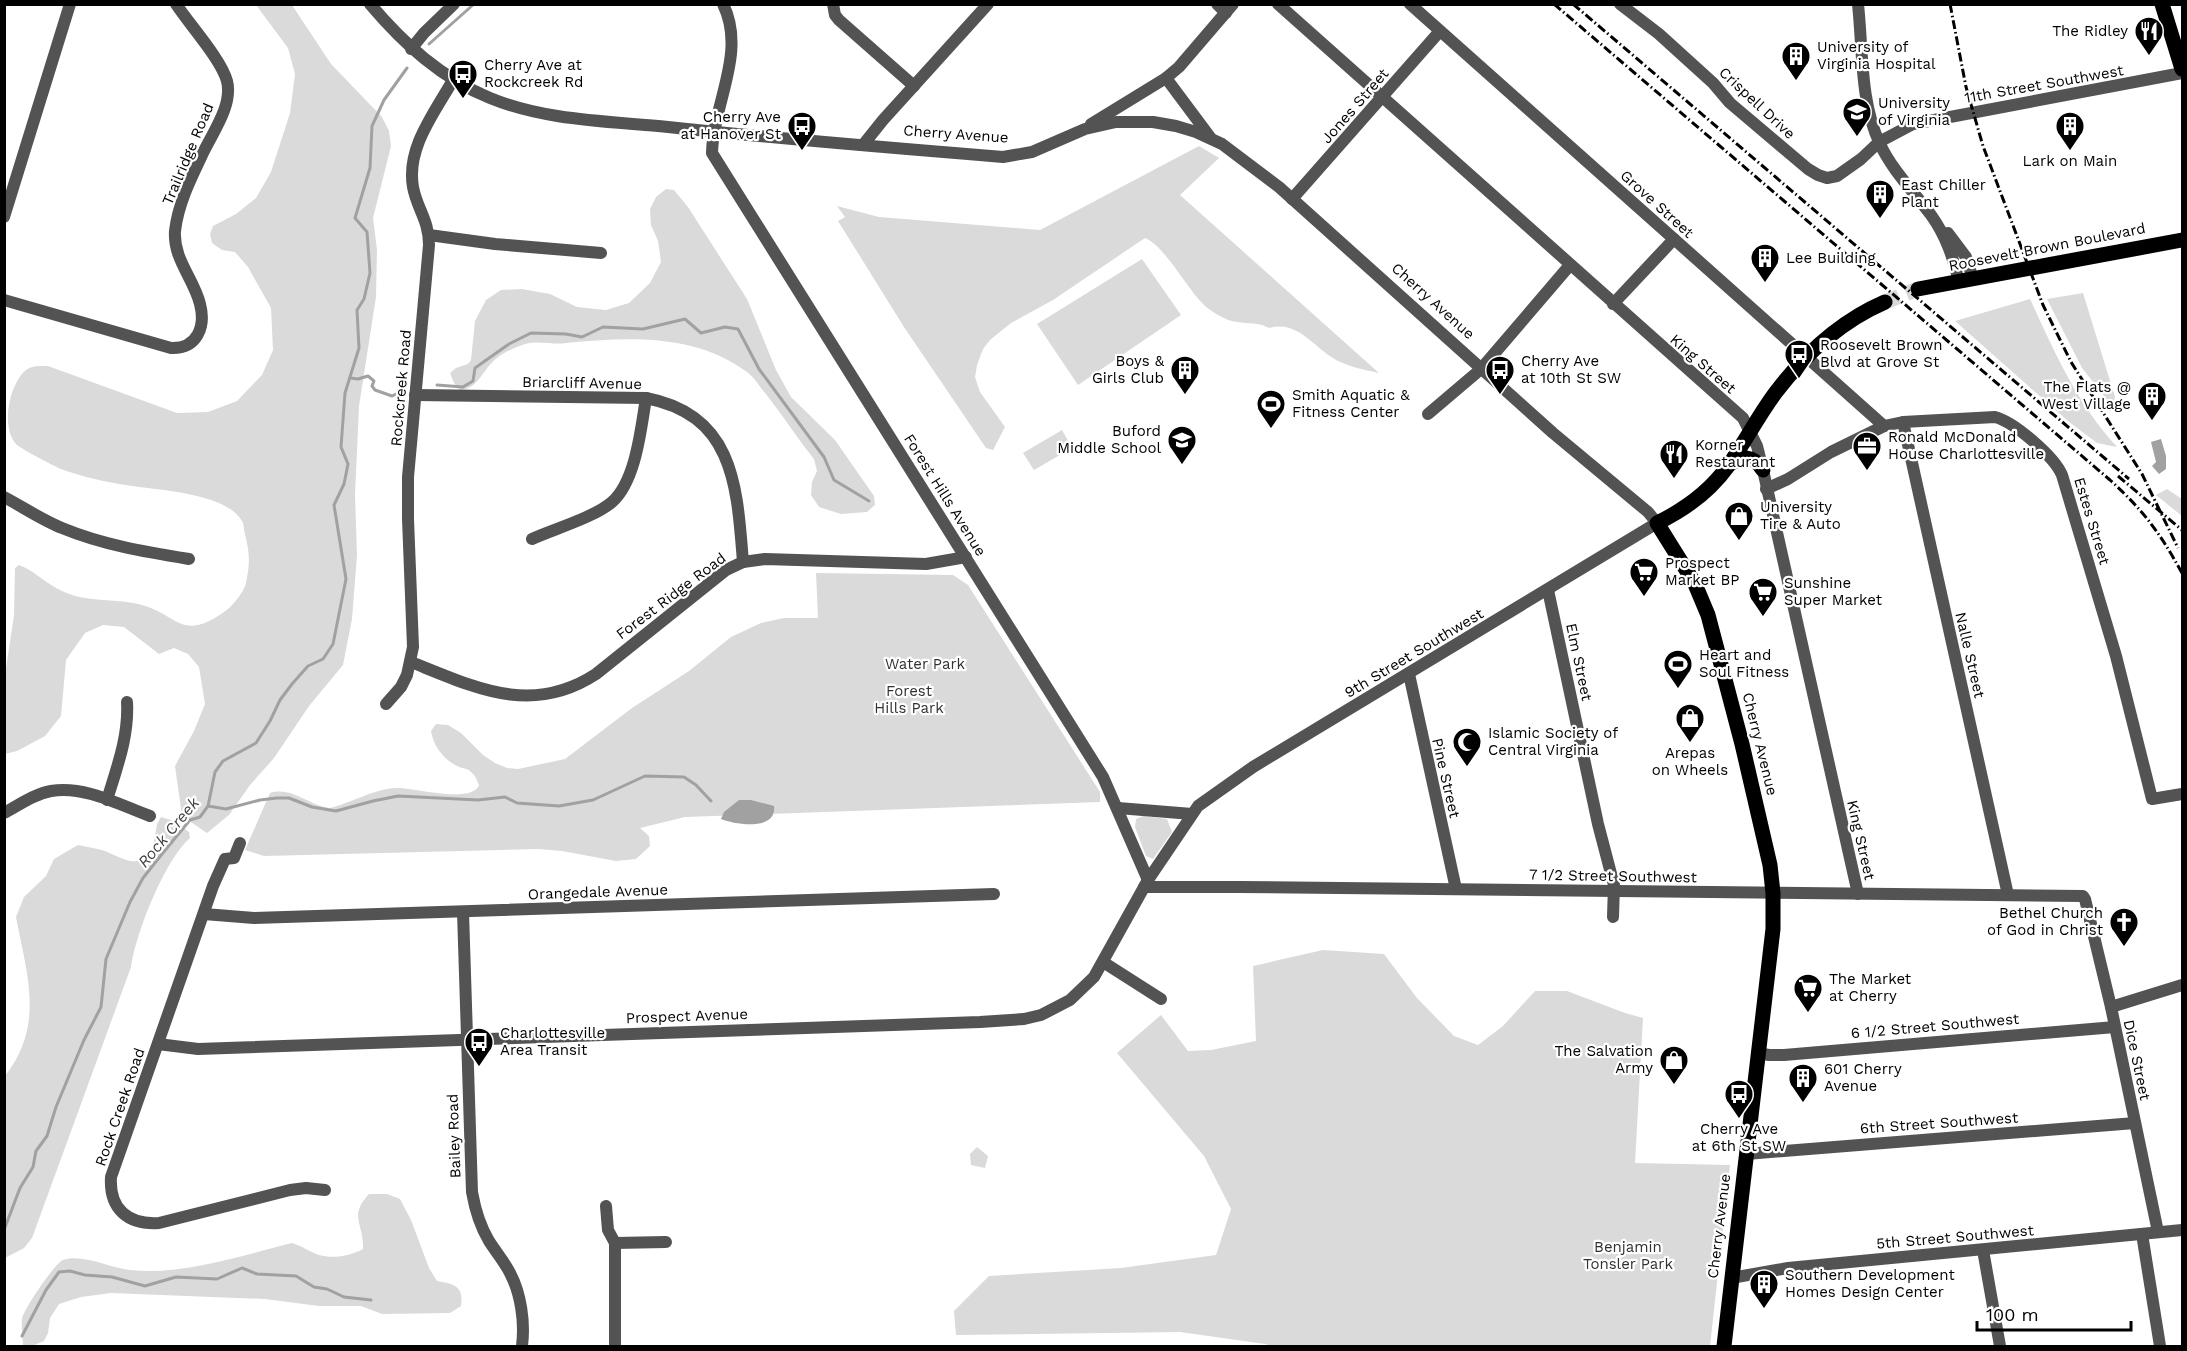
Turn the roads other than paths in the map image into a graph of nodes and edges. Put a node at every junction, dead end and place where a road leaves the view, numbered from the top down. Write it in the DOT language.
graph roads {
  1 [pos="70,4"];
  2 [pos="176,4"];
  3 [pos="370,4"];
  4 [pos="454,4"];
  5 [pos="723,4"];
  6 [pos="833,4"];
  7 [pos="987,4"];
  8 [pos="1278,4"];
  9 [pos="1410,4"];
  10 [pos="1620,4"];
  11 [pos="1858,4"];
  12 [pos="2162,4"];
  13 [pos="1225,7"];
  14 [pos="1440,31"];
  15 [pos="411,49"];
  16 [pos="2182,71"];
  17 [pos="1166,78"];
  18 [pos="453,80"];
  19 [pos="914,86"];
  20 [pos="1382,97"];
  21 [pos="1084,129"];
  22 [pos="713,132"];
  23 [pos="1211,138"];
  24 [pos="1879,142"];
  25 [pos="863,145"];
  26 [pos="1292,199"];
  27 [pos="4,217"];
  28 [pos="429,235"];
  29 [pos="1674,239"];
  30 [pos="2182,240"];
  31 [pos="601,253"];
  32 [pos="1570,265"];
  33 [pos="1966,280"];
  34 [pos="1918,289"];
  35 [pos="4,300"];
  36 [pos="1885,302"];
  37 [pos="1613,304"];
  38 [pos="1806,358"];
  39 [pos="1481,369"];
  40 [pos="415,395"];
  41 [pos="646,398"];
  42 [pos="1428,414"];
  43 [pos="1903,422"];
  44 [pos="1884,426"];
  45 [pos="1750,430"];
  46 [pos="1728,465"];
  47 [pos="1763,471"];
  48 [pos="1766,489"];
  49 [pos="4,497"];
  50 [pos="1657,523"];
  51 [pos="532,539"];
  52 [pos="966,557"];
  53 [pos="189,559"];
  54 [pos="743,562"];
  55 [pos="1548,590"];
  56 [pos="411,662"];
  57 [pos="1409,674"];
  58 [pos="127,702"];
  59 [pos="386,704"];
  60 [pos="2182,794"];
  61 [pos="107,800"];
  62 [pos="1118,808"];
  63 [pos="4,813"];
  64 [pos="1192,814"];
  65 [pos="150,816"];
  66 [pos="240,843"];
  67 [pos="1146,884"];
  68 [pos="1456,889"];
  69 [pos="1614,890"];
  70 [pos="1773,893"];
  71 [pos="994,894"];
  72 [pos="1858,894"];
  73 [pos="2008,895"];
  74 [pos="2083,896"];
  75 [pos="463,912"];
  76 [pos="204,914"];
  77 [pos="1613,917"];
  78 [pos="1102,962"];
  79 [pos="2182,986"];
  80 [pos="1161,999"];
  81 [pos="2111,1007"];
  82 [pos="2115,1027"];
  83 [pos="466,1041"];
  84 [pos="158,1044"];
  85 [pos="1757,1053"];
  86 [pos="2135,1123"];
  87 [pos="1746,1154"];
  88 [pos="325,1190"];
  89 [pos="606,1206"];
  90 [pos="2182,1230"];
  91 [pos="2158,1232"];
  92 [pos="2142,1234"];
  93 [pos="666,1242"];
  94 [pos="615,1243"];
  95 [pos="1983,1250"];
  96 [pos="1731,1278"];
  97 [pos="522,1347"];
  98 [pos="615,1347"];
  99 [pos="1724,1347"];
  100 [pos="2000,1347"];
  101 [pos="2160,1347"];
  1 -- 27 [label="street"];
  2 -- 35 [label="street, Trailridge Road"];
  3 -- 15 [label="street, Cherry Avenue"];
  4 -- 15 [label="street"];
  5 -- 22 [label="street"];
  6 -- 19 [label="street"];
  7 -- 19 [label="street"];
  8 -- 20 [label="street, King Street"];
  9 -- 14 [label="street, Grove Street"];
  10 -- 24 [label="street, Crispell Drive"];
  11 -- 24 [label="street"];
  12 -- 16 [label="main road"];
  13 -- 17 [label="street"];
  14 -- 20 [label="street, Jones Street"];
  14 -- 29 [label="street, Grove Street"];
  15 -- 18 [label="street, Cherry Avenue"];
  16 -- 24 [label="street, 11th Street Southwest"];
  17 -- 21 [label="street"];
  17 -- 23 [label="street"];
  18 -- 22 [label="street, Cherry Avenue"];
  18 -- 28 [label="street, Rockcreek Road"];
  19 -- 25 [label="street"];
  20 -- 26 [label="street, Jones Street"];
  20 -- 32 [label="street, King Street"];
  21 -- 23 [label="street, Cherry Avenue"];
  21 -- 25 [label="street, Cherry Avenue"];
  22 -- 25 [label="street, Cherry Avenue"];
  22 -- 52 [label="street, Forest Hills Avenue"];
  23 -- 26 [label="street, Cherry Avenue"];
  24 -- 33 [label="street"];
  26 -- 39 [label="street, Cherry Avenue"];
  28 -- 31 [label="street"];
  28 -- 40 [label="street, Rockcreek Road"];
  29 -- 37 [label="street"];
  29 -- 38 [label="street, Grove Street"];
  30 -- 33 [label="main road, Roosevelt Brown Boulevard"];
  32 -- 37 [label="street, King Street"];
  32 -- 39 [label="street"];
  33 -- 34 [label="main road, Roosevelt Brown Boulevard"];
  36 -- 38 [label="main road"];
  37 -- 45 [label="street, King Street"];
  38 -- 44 [label="street, Grove Street"];
  38 -- 45 [label="main road"];
  39 -- 42 [label="street"];
  39 -- 50 [label="street, Cherry Avenue"];
  40 -- 41 [label="street, Briarcliff Avenue"];
  40 -- 56 [label="street, Rockcreek Road"];
  41 -- 51 [label="street"];
  41 -- 54 [label="street, Briarcliff Avenue"];
  43 -- 44 [label="street"];
  43 -- 60 [label="street, Estes Street"];
  43 -- 73 [label="street, Nalle Street"];
  44 -- 48 [label="street"];
  45 -- 46 [label="main road"];
  45 -- 47 [label="street, King Street"];
  46 -- 47 [label="main road"];
  46 -- 50 [label="main road"];
  47 -- 48 [label="street, King Street"];
  48 -- 72 [label="street, King Street"];
  49 -- 53 [label="street"];
  50 -- 55 [label="street, 9th Street Southwest"];
  50 -- 70 [label="main road, Cherry Avenue"];
  52 -- 54 [label="street, Forest Ridge Road"];
  52 -- 62 [label="street, Forest Hills Avenue"];
  54 -- 56 [label="street, Forest Ridge Road"];
  55 -- 57 [label="street, 9th Street Southwest"];
  55 -- 69 [label="street, Elm Street"];
  56 -- 59 [label="street, Rockcreek Road"];
  57 -- 64 [label="street, 9th Street Southwest"];
  57 -- 68 [label="street, Pine Street"];
  58 -- 61 [label="street"];
  61 -- 63 [label="street"];
  61 -- 65 [label="street"];
  62 -- 64 [label="street"];
  62 -- 67 [label="street, Forest Hills Avenue"];
  64 -- 67 [label="street, 9th Street Southwest"];
  66 -- 76 [label="street, Rock Creek Road"];
  67 -- 68 [label="street, 7 1/2 Street Southwest"];
  67 -- 78 [label="street, Prospect Avenue"];
  68 -- 69 [label="street, 7 1/2 Street Southwest"];
  69 -- 70 [label="street, 7 1/2 Street Southwest"];
  69 -- 77 [label="street, Elm Street"];
  70 -- 72 [label="street, 7 1/2 Street Southwest"];
  70 -- 85 [label="main road, Cherry Avenue"];
  71 -- 75 [label="street, Orangedale Avenue"];
  72 -- 73 [label="street, 7 1/2 Street Southwest"];
  73 -- 74 [label="street, 7 1/2 Street Southwest"];
  74 -- 81 [label="street, Dice Street"];
  75 -- 76 [label="street, Orangedale Avenue"];
  75 -- 83 [label="street, Bailey Road"];
  76 -- 84 [label="street, Rock Creek Road"];
  78 -- 80 [label="street"];
  78 -- 83 [label="street, Prospect Avenue"];
  79 -- 81 [label="street"];
  81 -- 82 [label="street, Dice Street"];
  82 -- 85 [label="street, 6 1/2 Street Southwest"];
  82 -- 86 [label="street, Dice Street"];
  83 -- 84 [label="street, Prospect Avenue"];
  83 -- 97 [label="street, Bailey Road"];
  84 -- 88 [label="street, Rock Creek Road"];
  85 -- 87 [label="main road, Cherry Avenue"];
  86 -- 87 [label="street, 6th Street Southwest"];
  86 -- 91 [label="street, Dice Street"];
  87 -- 96 [label="main road, Cherry Avenue"];
  89 -- 94 [label="street"];
  90 -- 91 [label="street, 5th Street Southwest"];
  91 -- 92 [label="street, 5th Street Southwest"];
  92 -- 95 [label="street, 5th Street Southwest"];
  92 -- 101 [label="street"];
  93 -- 94 [label="street"];
  94 -- 98 [label="street"];
  95 -- 96 [label="street, 5th Street Southwest"];
  95 -- 100 [label="street"];
  96 -- 99 [label="main road, Cherry Avenue"];
}
